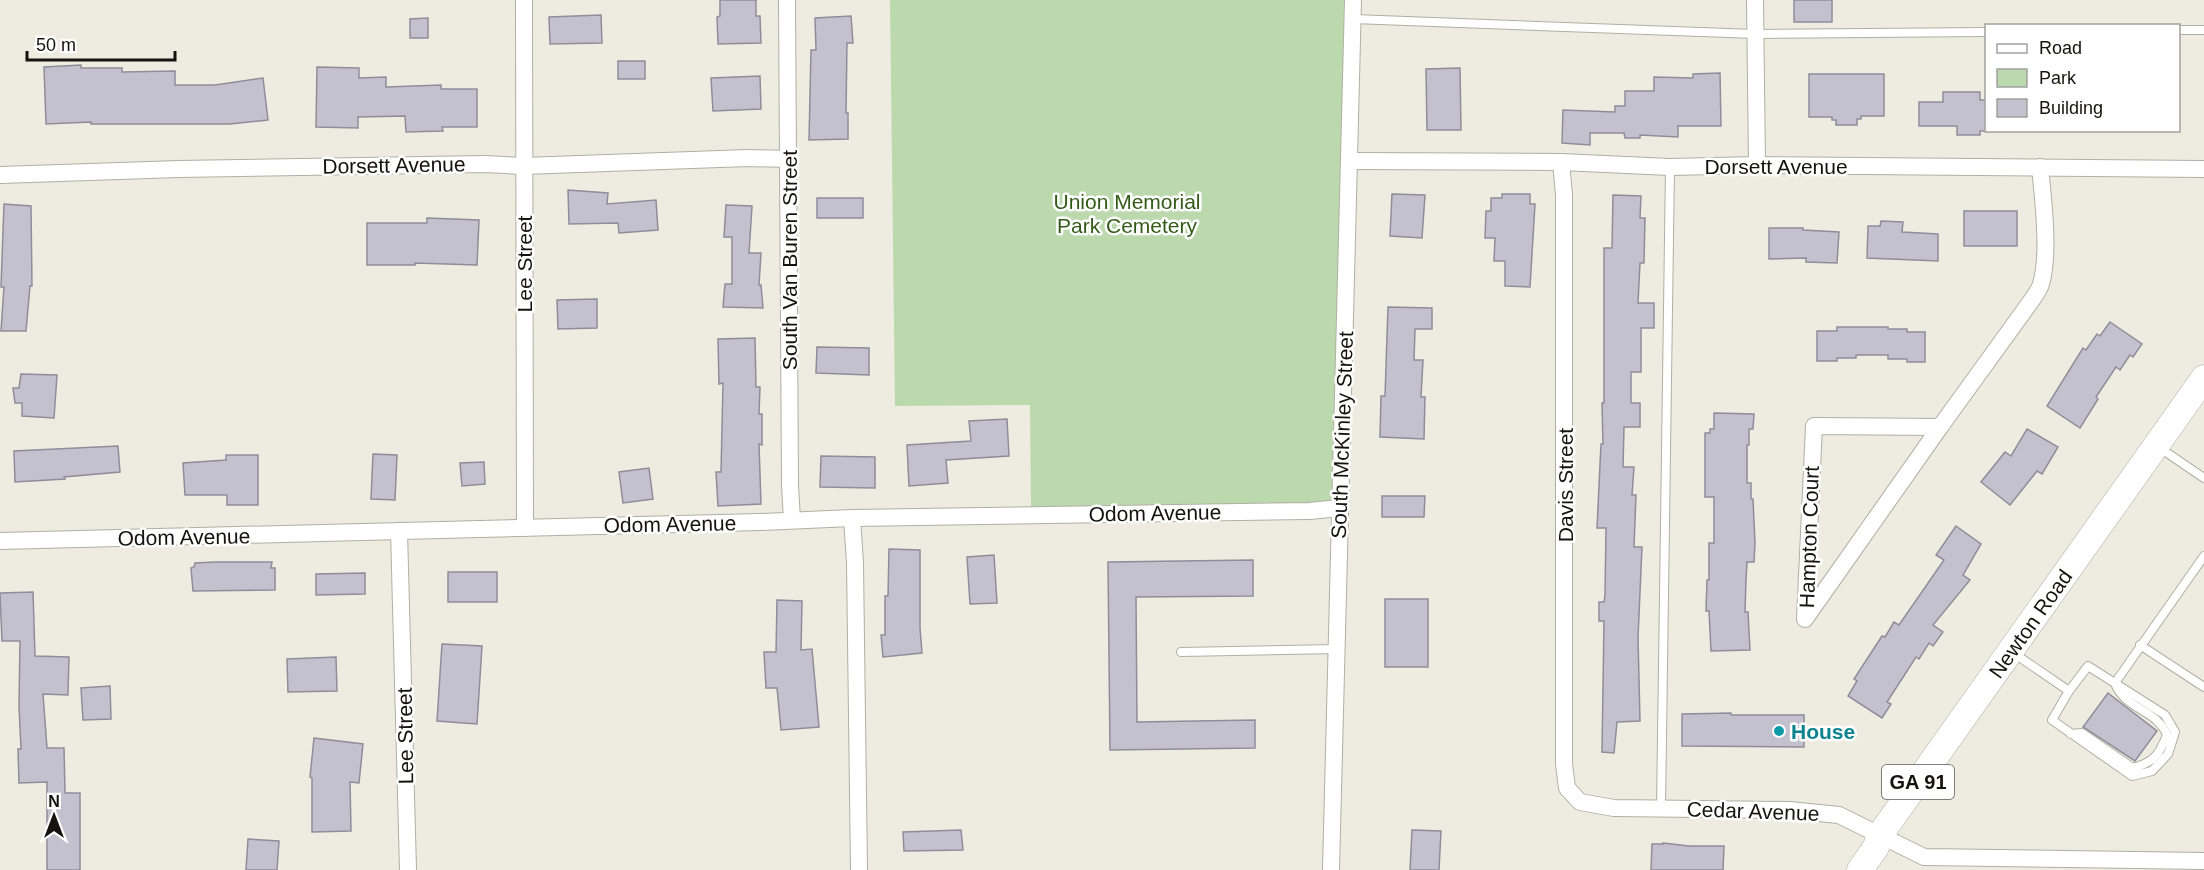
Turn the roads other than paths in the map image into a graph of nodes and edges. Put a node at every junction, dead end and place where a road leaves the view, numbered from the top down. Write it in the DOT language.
graph roads {
  1 [pos="524,0"];
  2 [pos="787,0"];
  3 [pos="1353,0"];
  4 [pos="1755,0"];
  5 [pos="1353,19"];
  6 [pos="2180,30"];
  7 [pos="2204,30"];
  8 [pos="1985,32"];
  9 [pos="1755,34"];
  10 [pos="788,159"];
  11 [pos="1349,161"];
  12 [pos="1561,162"];
  13 [pos="1757,165"];
  14 [pos="523,166"];
  15 [pos="1670,167"];
  16 [pos="2040,167"];
  17 [pos="2204,169"];
  18 [pos="0,175"];
  19 [pos="2204,378"];
  20 [pos="1940,428"];
  21 [pos="2157,446"];
  22 [pos="2204,478"];
  23 [pos="1339,508"];
  24 [pos="852,518"];
  25 [pos="792,520"];
  26 [pos="525,528"];
  27 [pos="399,531"];
  28 [pos="0,541"];
  29 [pos="2204,556"];
  30 [pos="2140,645"];
  31 [pos="1336,649"];
  32 [pos="2010,650"];
  33 [pos="1181,652"];
  34 [pos="2115,683"];
  35 [pos="2204,687"];
  36 [pos="2069,691"];
  37 [pos="1580,802"];
  38 [pos="1661,808"];
  39 [pos="1880,835"];
  40 [pos="2204,861"];
  41 [pos="408,870"];
  42 [pos="859,870"];
  43 [pos="1331,870"];
  44 [pos="1860,870"];
  1 -- 14 [label="street, Lee Street"];
  2 -- 10 [label="street, South Van Buren Street"];
  3 -- 5 [label="street, South McKinley Street"];
  4 -- 9 [label="street"];
  5 -- 9 [label="lane"];
  5 -- 11 [label="street, South McKinley Street"];
  6 -- 7 [label="lane"];
  8 -- 9 [label="lane"];
  9 -- 13 [label="street"];
  10 -- 14 [label="street, Dorsett Avenue"];
  10 -- 25 [label="street, South Van Buren Street"];
  11 -- 12 [label="street, Dorsett Avenue"];
  11 -- 23 [label="street, South McKinley Street"];
  12 -- 15 [label="street, Dorsett Avenue"];
  12 -- 37 [label="street, Davis Street"];
  13 -- 15 [label="street, Dorsett Avenue"];
  13 -- 16 [label="street, Dorsett Avenue"];
  14 -- 18 [label="street, Dorsett Avenue"];
  14 -- 26 [label="street, Lee Street"];
  15 -- 38 [label="lane"];
  16 -- 17 [label="street, Dorsett Avenue"];
  16 -- 20 [label="street, Hampton Court"];
  19 -- 21 [label="main road, Newton Road / GA 91"];
  20 -- 20 [label="street, Hampton Court"];
  21 -- 22 [label="lane"];
  21 -- 32 [label="main road, Newton Road / GA 91"];
  23 -- 24 [label="street, Odom Avenue"];
  23 -- 31 [label="street, South McKinley Street"];
  24 -- 25 [label="street, Odom Avenue"];
  24 -- 42 [label="street"];
  25 -- 26 [label="street, Odom Avenue"];
  26 -- 27 [label="street, Odom Avenue"];
  27 -- 28 [label="street, Odom Avenue"];
  27 -- 41 [label="street, Lee Street"];
  29 -- 30 [label="lane"];
  30 -- 34 [label="lane"];
  30 -- 35 [label="lane"];
  31 -- 33 [label="lane"];
  31 -- 43 [label="street, South McKinley Street"];
  32 -- 36 [label="lane"];
  32 -- 39 [label="main road, Newton Road / GA 91"];
  34 -- 36 [label="lane"];
  34 -- 36 [label="lane"];
  37 -- 38 [label="street, Cedar Avenue"];
  38 -- 39 [label="street, Cedar Avenue"];
  39 -- 40 [label="street, Cedar Avenue"];
  39 -- 44 [label="main road, Newton Road / GA 91"];
}
